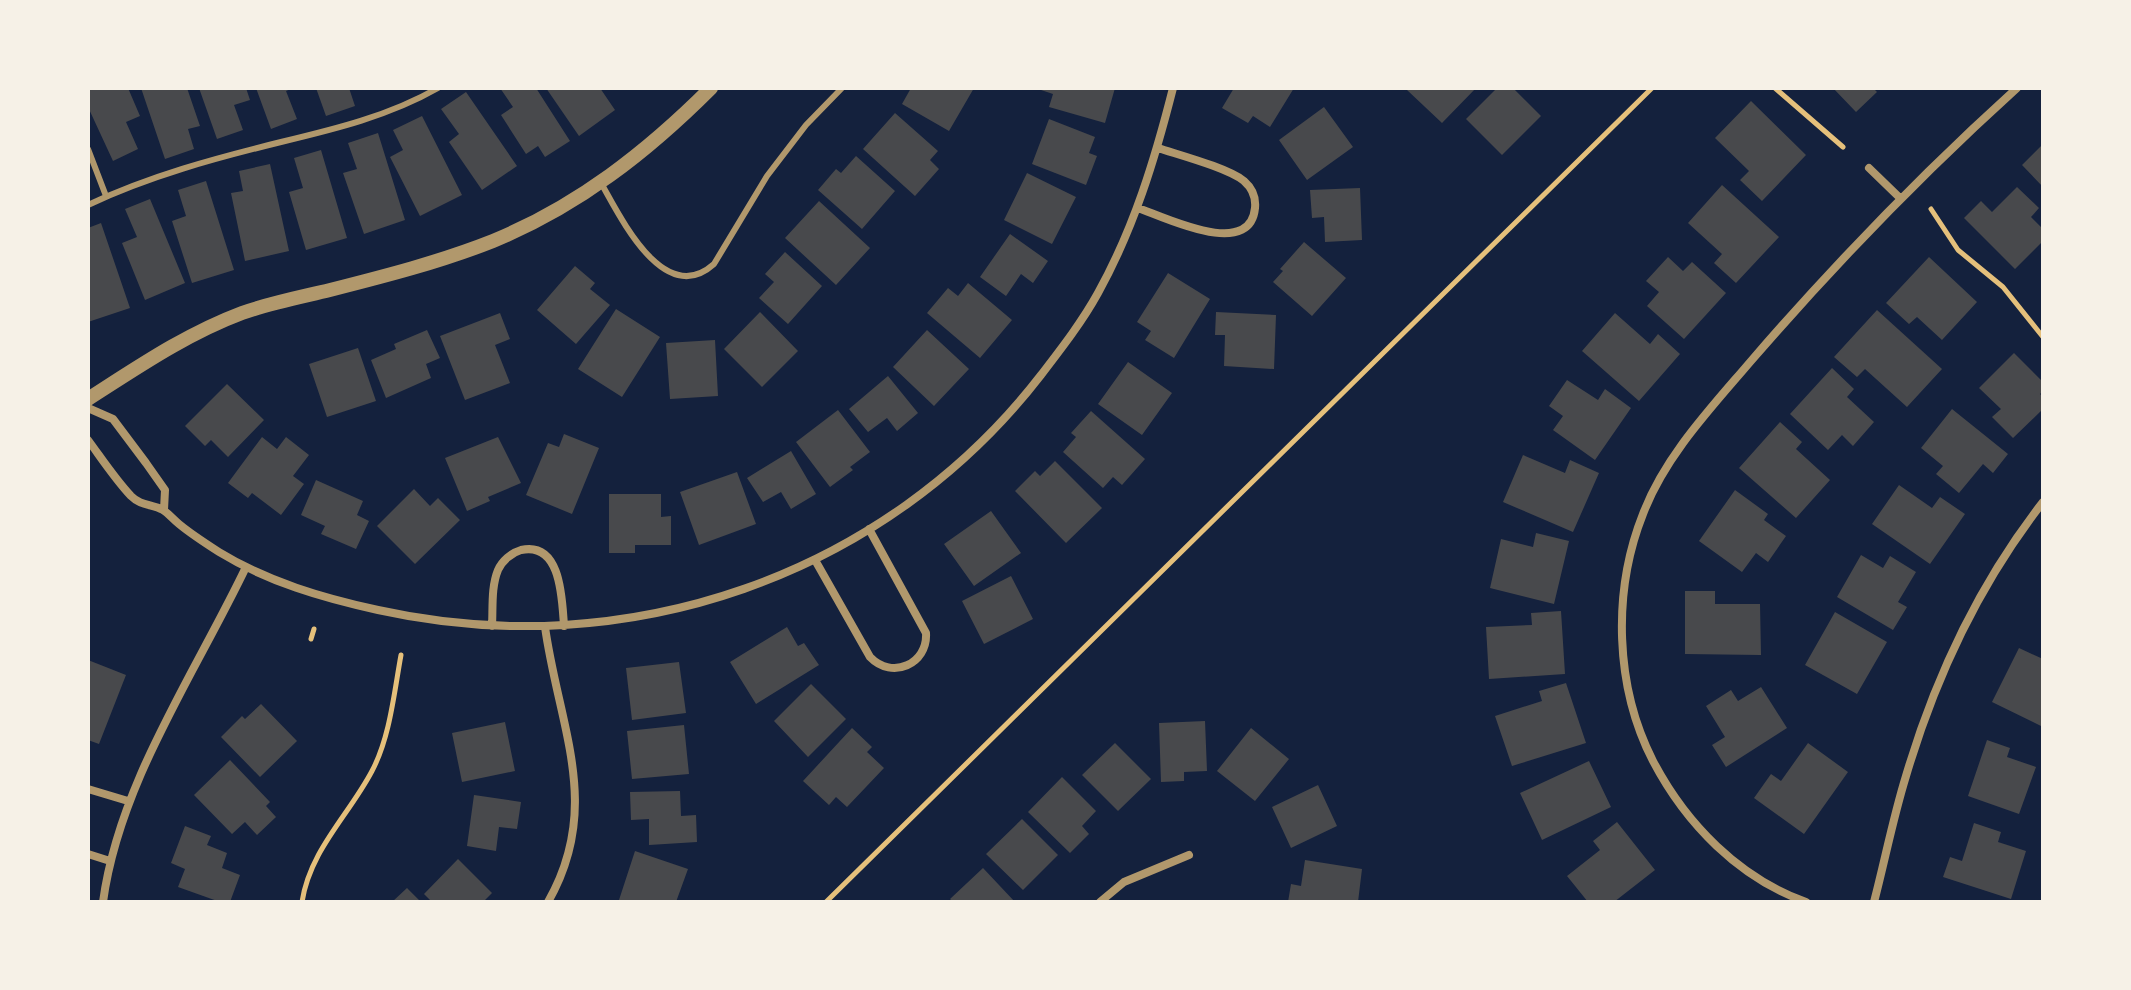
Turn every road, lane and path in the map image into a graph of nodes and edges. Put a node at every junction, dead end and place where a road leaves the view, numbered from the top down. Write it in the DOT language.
graph roads {
  1 [pos="438,88"];
  2 [pos="711,88"];
  3 [pos="842,88"];
  4 [pos="1173,88"];
  5 [pos="1652,88"];
  6 [pos="1775,88"];
  7 [pos="2017,88"];
  8 [pos="1843,147"];
  9 [pos="1158,148"];
  10 [pos="88,149"];
  11 [pos="1869,168"];
  12 [pos="601,183"];
  13 [pos="106,196"];
  14 [pos="1901,199"];
  15 [pos="88,205"];
  16 [pos="1138,208"];
  17 [pos="1931,209"];
  18 [pos="2043,337"];
  19 [pos="88,399"];
  20 [pos="88,408"];
  21 [pos="88,440"];
  22 [pos="2043,502"];
  23 [pos="164,510"];
  24 [pos="869,529"];
  25 [pos="815,560"];
  26 [pos="246,567"];
  27 [pos="492,626"];
  28 [pos="564,626"];
  29 [pos="545,627"];
  30 [pos="314,629"];
  31 [pos="311,639"];
  32 [pos="401,655"];
  33 [pos="88,789"];
  34 [pos="128,801"];
  35 [pos="88,854"];
  36 [pos="1189,855"];
  37 [pos="110,861"];
  38 [pos="103,902"];
  39 [pos="302,902"];
  40 [pos="548,902"];
  41 [pos="826,902"];
  42 [pos="1100,902"];
  43 [pos="1806,902"];
  44 [pos="1874,902"];
  1 -- 13 [label="lane"];
  2 -- 12 [label="street"];
  3 -- 12 [label="lane"];
  4 -- 9 [label="street"];
  5 -- 41 [label="path"];
  6 -- 8 [label="path"];
  7 -- 14 [label="street"];
  9 -- 16 [label="street"];
  9 -- 16 [label="street"];
  10 -- 13 [label="lane"];
  11 -- 14 [label="street"];
  12 -- 19 [label="street"];
  13 -- 15 [label="lane"];
  14 -- 43 [label="street"];
  16 -- 24 [label="street"];
  17 -- 18 [label="path"];
  20 -- 23 [label="street"];
  21 -- 23 [label="street"];
  22 -- 44 [label="street"];
  23 -- 26 [label="street"];
  24 -- 25 [label="street"];
  24 -- 25 [label="street"];
  25 -- 28 [label="street"];
  26 -- 27 [label="street"];
  26 -- 34 [label="street"];
  27 -- 28 [label="street"];
  27 -- 29 [label="street"];
  28 -- 29 [label="street"];
  29 -- 40 [label="street"];
  30 -- 31 [label="path"];
  32 -- 39 [label="path"];
  33 -- 34 [label="street"];
  34 -- 37 [label="street"];
  35 -- 37 [label="street"];
  36 -- 42 [label="street"];
  37 -- 38 [label="street"];
}
